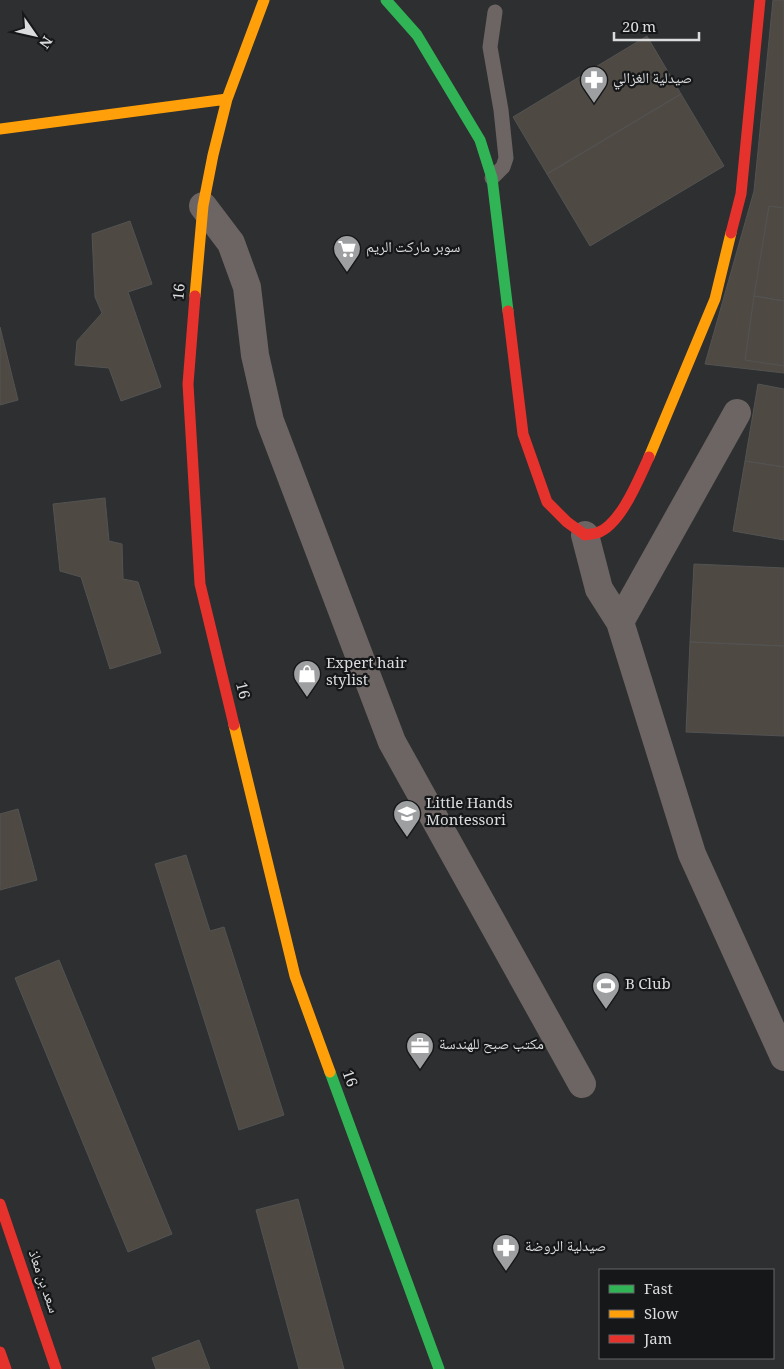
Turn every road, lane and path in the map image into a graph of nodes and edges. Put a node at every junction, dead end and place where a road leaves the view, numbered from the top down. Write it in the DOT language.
graph roads {
  1 [pos="264,0"];
  2 [pos="386,0"];
  3 [pos="760,0"];
  4 [pos="495,12"];
  5 [pos="226,99"];
  6 [pos="0,129"];
  7 [pos="492,178"];
  8 [pos="203,206"];
  9 [pos="737,412"];
  10 [pos="585,535"];
  11 [pos="620,622"];
  12 [pos="784,1058"];
  13 [pos="582,1084"];
  14 [pos="0,1204"];
  15 [pos="0,1352"];
  16 [pos="6,1369"];
  17 [pos="56,1369"];
  18 [pos="439,1369"];
  1 -- 5 [label="street, 16"];
  2 -- 7 [label="street"];
  3 -- 10 [label="street"];
  4 -- 7 [label="lane"];
  5 -- 6 [label="street"];
  5 -- 8 [label="street, 16"];
  7 -- 10 [label="street"];
  8 -- 13 [label="street"];
  8 -- 18 [label="street, 16"];
  9 -- 11 [label="street"];
  10 -- 11 [label="street"];
  11 -- 12 [label="street"];
  14 -- 17 [label="street, سعد بن معاذ"];
  15 -- 16 [label="street"];
}
